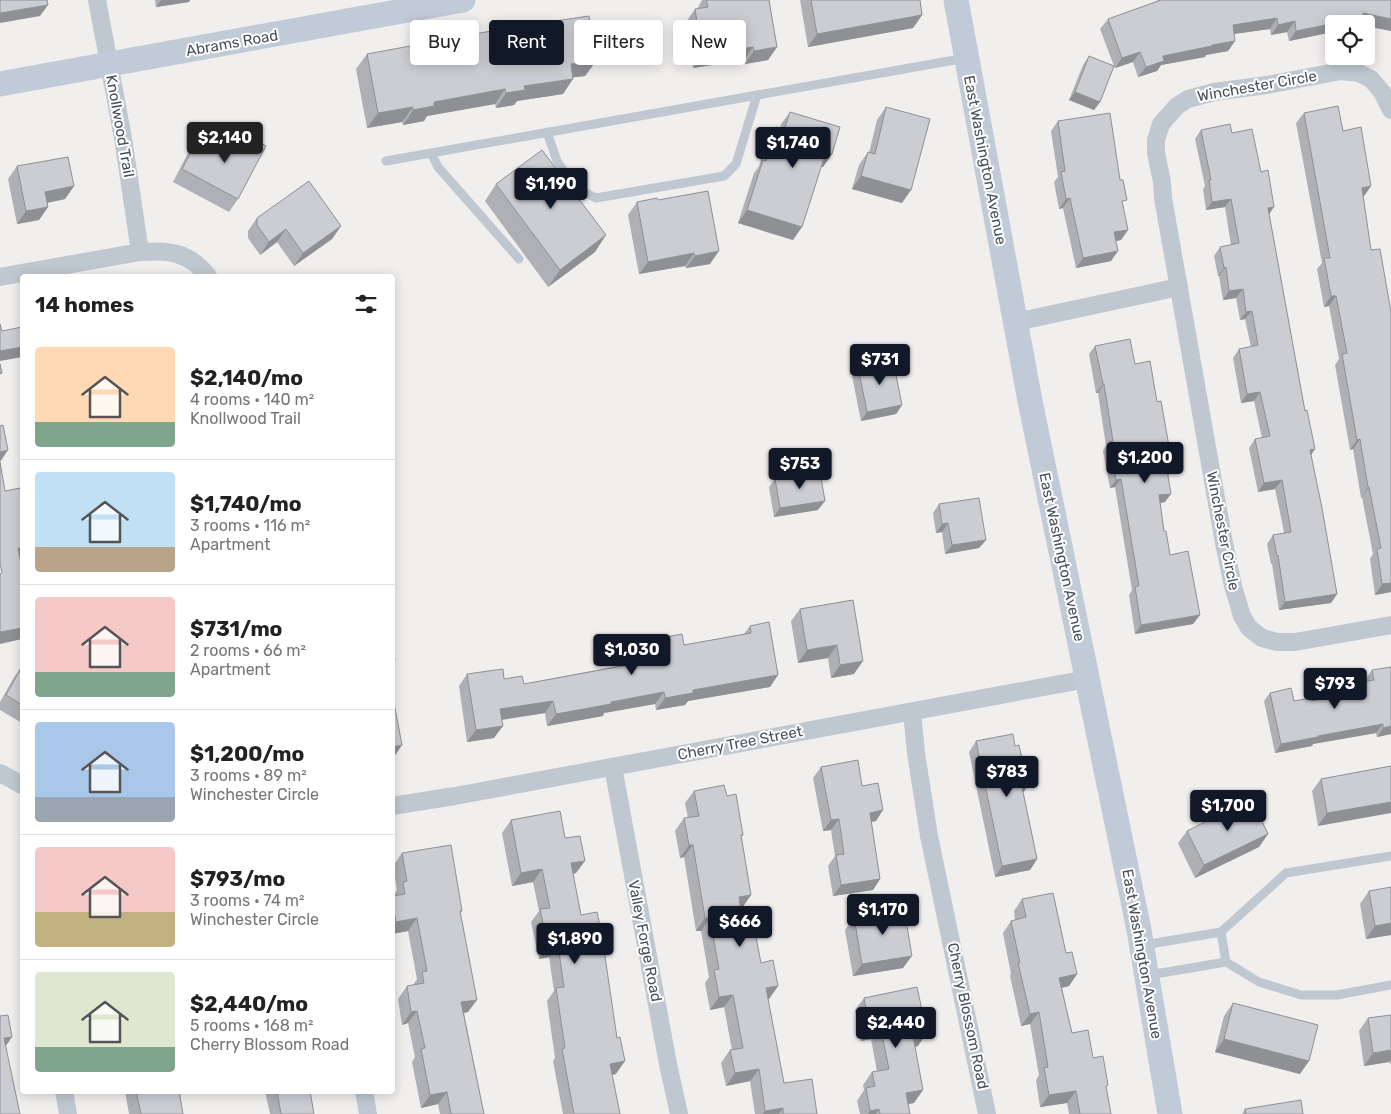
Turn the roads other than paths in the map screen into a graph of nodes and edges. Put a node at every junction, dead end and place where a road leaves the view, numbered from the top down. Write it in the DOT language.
graph roads {
  1 [pos="97,0"];
  2 [pos="463,0"];
  3 [pos="956,0"];
  4 [pos="384,8"];
  5 [pos="966,58"];
  6 [pos="109,65"];
  7 [pos="0,84"];
  8 [pos="757,95"];
  9 [pos="1391,110"];
  10 [pos="547,132"];
  11 [pos="431,153"];
  12 [pos="386,161"];
  13 [pos="140,252"];
  14 [pos="519,260"];
  15 [pos="206,274"];
  16 [pos="0,277"];
  17 [pos="1179,287"];
  18 [pos="1016,322"];
  19 [pos="1391,625"];
  20 [pos="1087,679"];
  21 [pos="912,712"];
  22 [pos="613,767"];
  23 [pos="0,773"];
  24 [pos="20,784"];
  25 [pos="395,806"];
  26 [pos="1391,856"];
  27 [pos="1221,932"];
  28 [pos="1141,945"];
  29 [pos="1226,962"];
  30 [pos="1146,976"];
  31 [pos="1391,986"];
  32 [pos="65,1094"];
  33 [pos="365,1094"];
  34 [pos="68,1114"];
  35 [pos="368,1114"];
  36 [pos="679,1114"];
  37 [pos="987,1114"];
  38 [pos="1170,1114"];
  1 -- 6 [label="street, Knollwood Trail"];
  2 -- 4 [label="street, Abrams Road"];
  3 -- 5 [label="street, East Washington Avenue"];
  4 -- 6 [label="street, Abrams Road"];
  5 -- 8 [label="lane"];
  5 -- 18 [label="street, East Washington Avenue"];
  6 -- 7 [label="street, Abrams Road"];
  6 -- 13 [label="street, Knollwood Trail"];
  8 -- 10 [label="lane"];
  8 -- 10 [label="lane"];
  9 -- 17 [label="street, Winchester Circle"];
  10 -- 11 [label="lane"];
  11 -- 12 [label="lane"];
  11 -- 14 [label="lane"];
  13 -- 15 [label="street"];
  13 -- 16 [label="street"];
  17 -- 18 [label="street"];
  17 -- 19 [label="street, Winchester Circle"];
  18 -- 20 [label="street, East Washington Avenue"];
  20 -- 21 [label="street, Cherry Tree Street"];
  20 -- 28 [label="street, East Washington Avenue"];
  21 -- 22 [label="street, Cherry Tree Street"];
  21 -- 37 [label="street, Cherry Blossom Road"];
  22 -- 25 [label="street, Cherry Tree Street"];
  22 -- 36 [label="street, Valley Forge Road"];
  23 -- 24 [label="street"];
  26 -- 27 [label="lane"];
  27 -- 28 [label="lane"];
  27 -- 29 [label="lane"];
  28 -- 30 [label="street, East Washington Avenue"];
  29 -- 30 [label="lane"];
  29 -- 31 [label="lane"];
  30 -- 38 [label="street, East Washington Avenue"];
  32 -- 34 [label="street"];
  33 -- 35 [label="street"];
}
